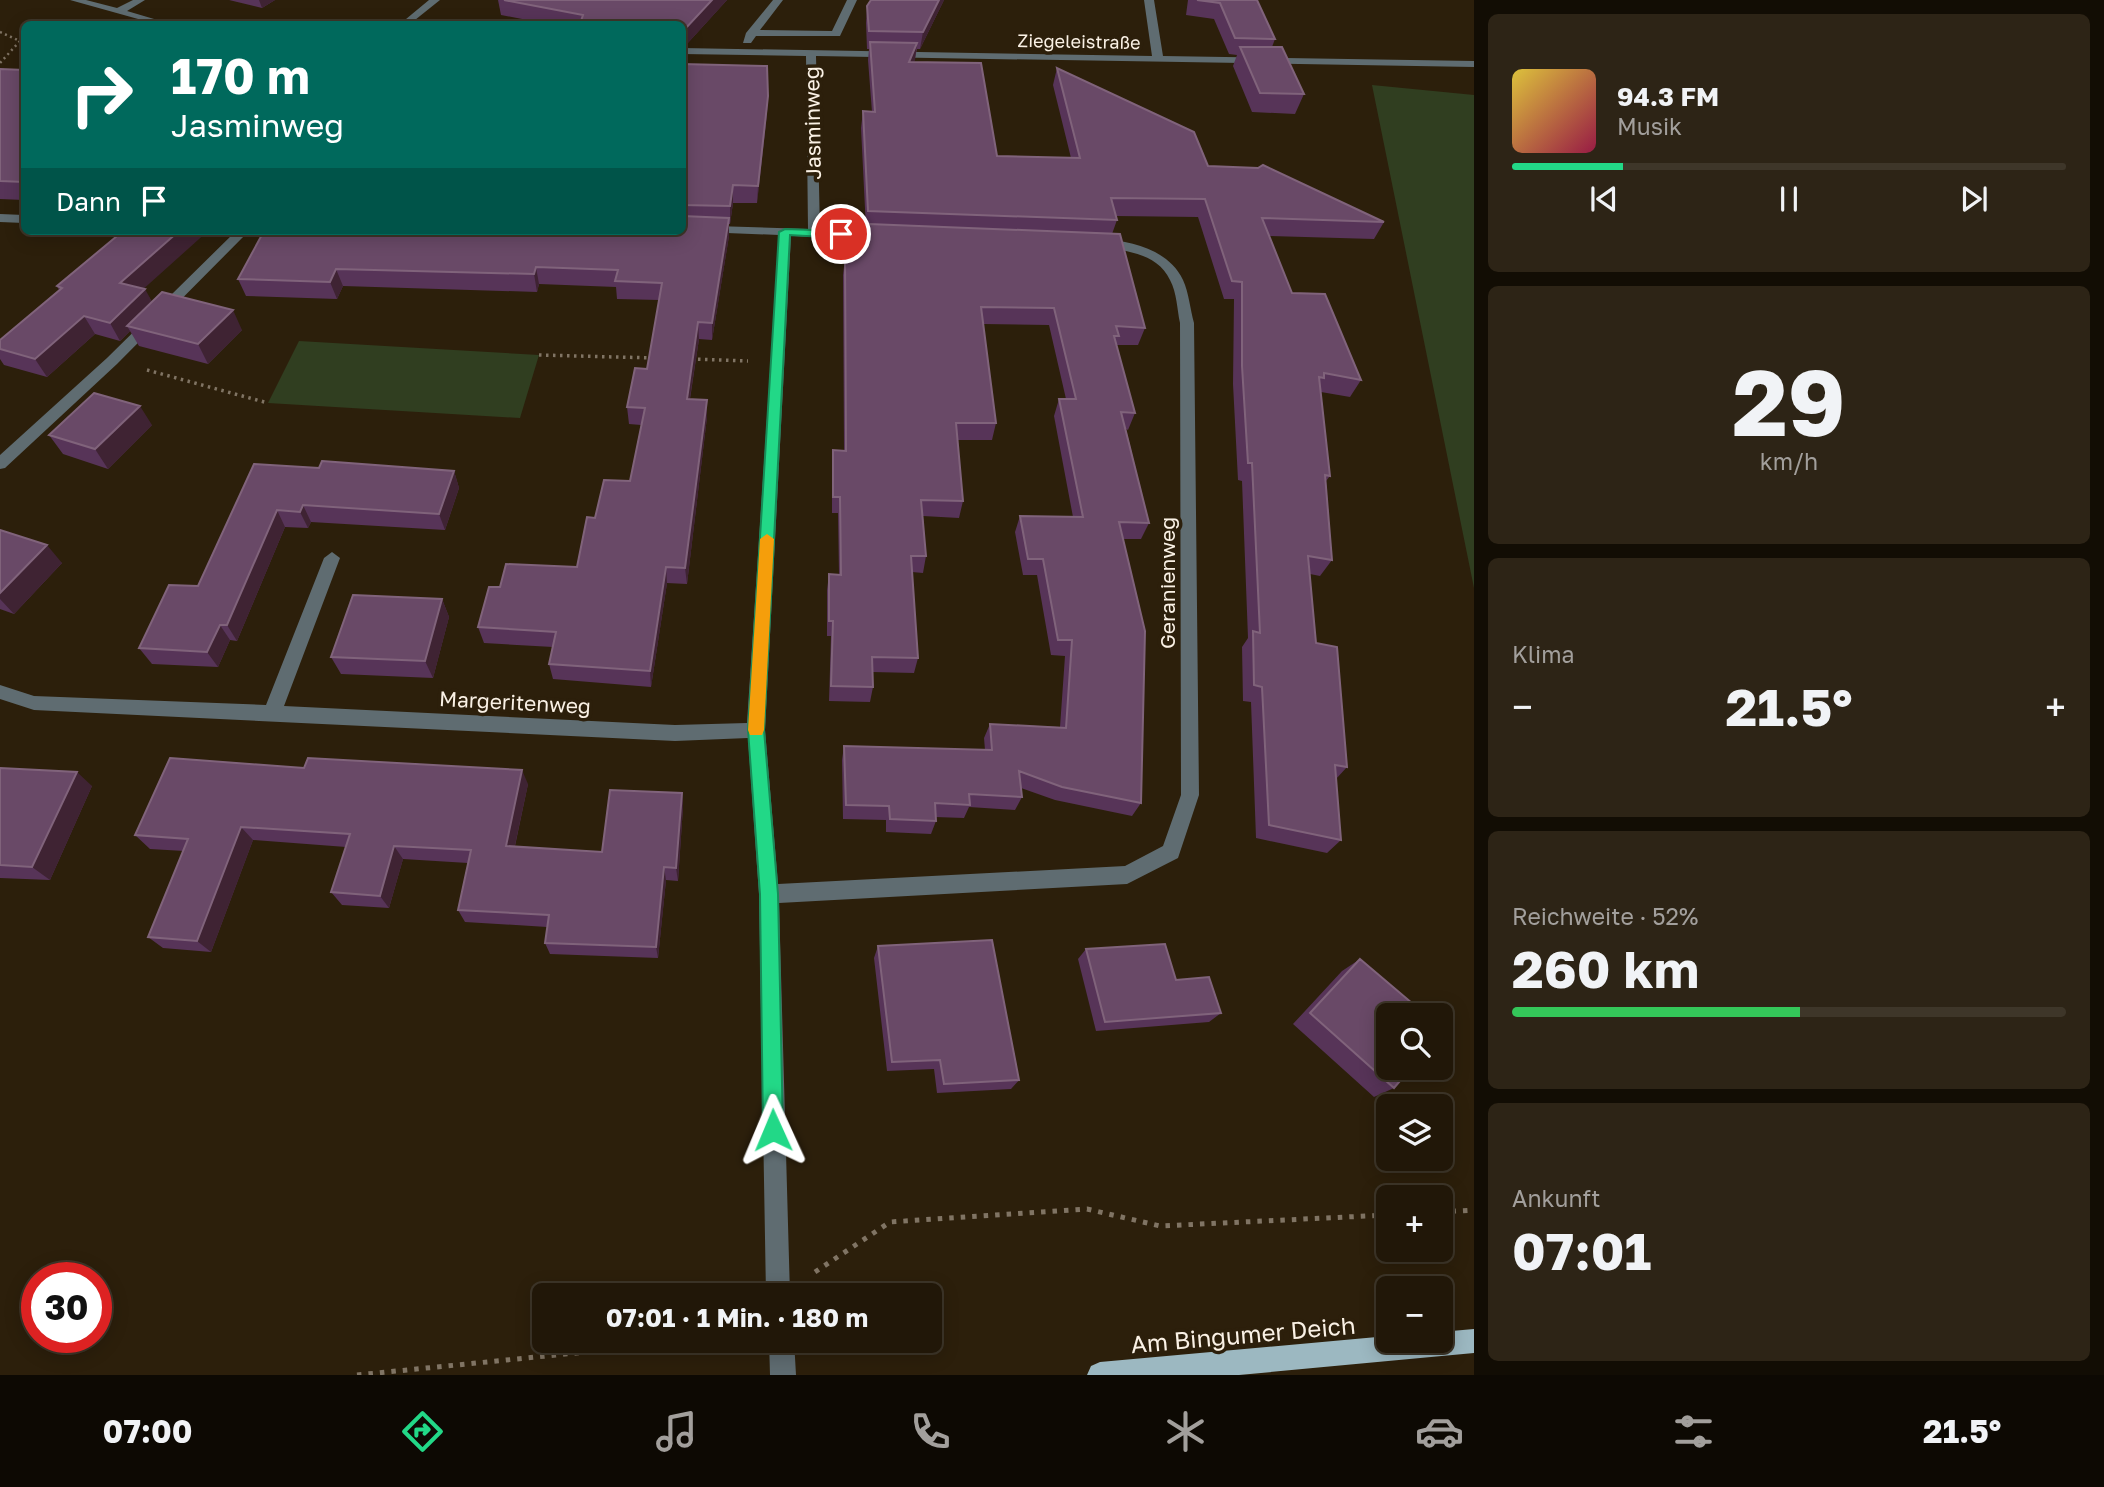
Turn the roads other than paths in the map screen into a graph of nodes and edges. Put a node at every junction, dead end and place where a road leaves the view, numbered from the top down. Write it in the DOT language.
graph roads {
  1 [pos="75,0"];
  2 [pos="140,0"];
  3 [pos="435,0"];
  4 [pos="778,0"];
  5 [pos="852,0"];
  6 [pos="1149,0"];
  7 [pos="117,12"];
  8 [pos="154,21"];
  9 [pos="409,21"];
  10 [pos="751,33"];
  11 [pos="686,51"];
  12 [pos="741,53"];
  13 [pos="811,54"];
  14 [pos="1158,60"];
  15 [pos="1474,64"];
  16 [pos="0,218"];
  17 [pos="21,219"];
  18 [pos="686,229"];
  19 [pos="785,232"];
  20 [pos="814,233"];
  21 [pos="239,235"];
  22 [pos="909,237"];
  23 [pos="1085,243"];
  24 [pos="0,464"];
  25 [pos="332,558"];
  26 [pos="0,692"];
  27 [pos="272,713"];
  28 [pos="756,730"];
  29 [pos="769,894"];
  30 [pos="778,1283"];
  31 [pos="1474,1341"];
  32 [pos="782,1353"];
  33 [pos="783,1375"];
  34 [pos="1100,1375"];
  1 -- 7 [label="street"];
  2 -- 7 [label="street"];
  3 -- 9 [label="street"];
  4 -- 10 [label="street"];
  5 -- 10 [label="street"];
  6 -- 14 [label="street"];
  7 -- 8 [label="street"];
  10 -- 12 [label="street"];
  11 -- 12 [label="street, Ziegeleistraße"];
  12 -- 13 [label="street, Ziegeleistraße"];
  13 -- 14 [label="street, Ziegeleistraße"];
  13 -- 20 [label="street, Jasminweg"];
  14 -- 15 [label="street, Ziegeleistraße"];
  16 -- 17 [label="street"];
  18 -- 19 [label="street"];
  19 -- 20 [label="street"];
  19 -- 28 [label="street"];
  20 -- 22 [label="street"];
  21 -- 24 [label="street"];
  23 -- 29 [label="street, Geranienweg"];
  25 -- 27 [label="street"];
  26 -- 27 [label="street, Margeritenweg"];
  27 -- 28 [label="street, Margeritenweg"];
  28 -- 29 [label="street"];
  29 -- 30 [label="street"];
  31 -- 34 [label="main road, Am Bingumer Deich"];
  32 -- 33 [label="street"];
}
